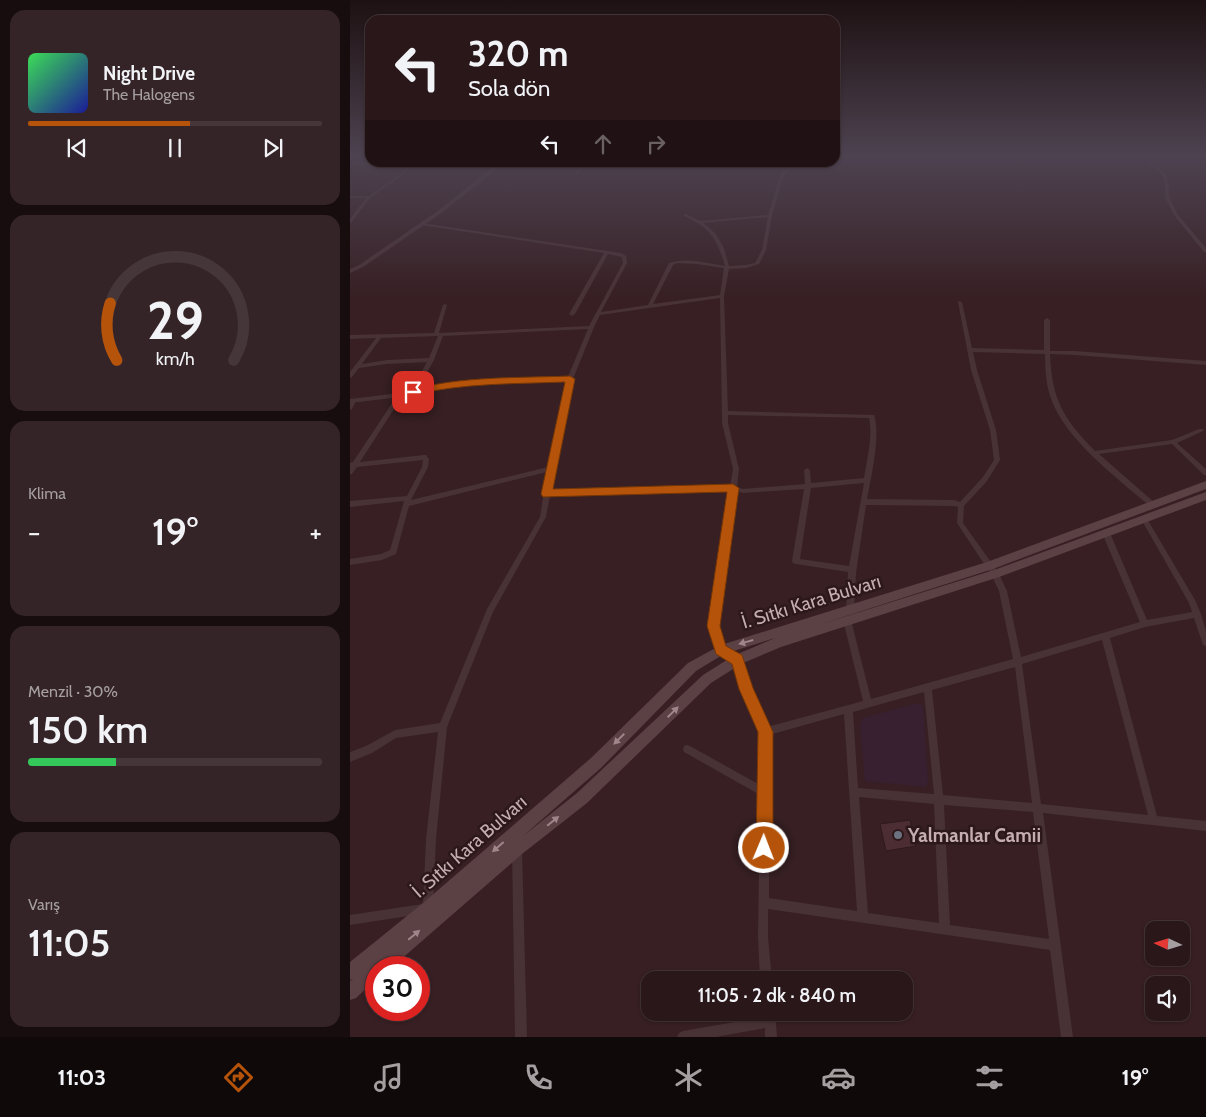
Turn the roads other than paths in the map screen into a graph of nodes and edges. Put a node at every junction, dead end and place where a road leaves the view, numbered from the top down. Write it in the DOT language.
graph roads {
  1 [pos="365,203"];
  2 [pos="449,203"];
  3 [pos="774,203"];
  4 [pos="1170,203"];
  5 [pos="685,215"];
  6 [pos="770,216"];
  7 [pos="350,222"];
  8 [pos="699,222"];
  9 [pos="422,224"];
  10 [pos="1196,239"];
  11 [pos="1206,239"];
  12 [pos="1206,251"];
  13 [pos="606,253"];
  14 [pos="726,269"];
  15 [pos="350,271"];
  16 [pos="722,296"];
  17 [pos="960,302"];
  18 [pos="445,305"];
  19 [pos="650,306"];
  20 [pos="572,314"];
  21 [pos="598,314"];
  22 [pos="1047,320"];
  23 [pos="591,327"];
  24 [pos="439,335"];
  25 [pos="350,337"];
  26 [pos="379,337"];
  27 [pos="970,350"];
  28 [pos="1046,352"];
  29 [pos="432,360"];
  30 [pos="1206,363"];
  31 [pos="358,366"];
  32 [pos="350,376"];
  33 [pos="570,379"];
  34 [pos="413,392"];
  35 [pos="400,395"];
  36 [pos="351,404"];
  37 [pos="725,413"];
  38 [pos="1201,430"];
  39 [pos="1173,442"];
  40 [pos="1093,453"];
  41 [pos="353,464"];
  42 [pos="551,469"];
  43 [pos="808,470"];
  44 [pos="350,472"];
  45 [pos="1206,473"];
  46 [pos="868,480"];
  47 [pos="1206,485"];
  48 [pos="808,486"];
  49 [pos="733,488"];
  50 [pos="547,494"];
  51 [pos="1206,496"];
  52 [pos="407,501"];
  53 [pos="864,502"];
  54 [pos="350,504"];
  55 [pos="961,505"];
  56 [pos="1153,505"];
  57 [pos="1144,519"];
  58 [pos="1106,533"];
  59 [pos="350,562"];
  60 [pos="852,569"];
  61 [pos="992,570"];
  62 [pos="1196,614"];
  63 [pos="849,615"];
  64 [pos="1145,624"];
  65 [pos="1105,636"];
  66 [pos="1206,642"];
  67 [pos="721,650"];
  68 [pos="737,660"];
  69 [pos="1018,662"];
  70 [pos="928,687"];
  71 [pos="868,703"];
  72 [pos="848,709"];
  73 [pos="443,727"];
  74 [pos="765,732"];
  75 [pos="687,748"];
  76 [pos="350,756"];
  77 [pos="855,792"];
  78 [pos="765,793"];
  79 [pos="939,799"];
  80 [pos="1037,808"];
  81 [pos="1154,821"];
  82 [pos="1206,826"];
  83 [pos="518,849"];
  84 [pos="764,903"];
  85 [pos="428,908"];
  86 [pos="863,917"];
  87 [pos="350,920"];
  88 [pos="946,929"];
  89 [pos="1055,945"];
  90 [pos="391,956"];
  91 [pos="765,971"];
  92 [pos="350,972"];
  93 [pos="365,979"];
  94 [pos="350,992"];
  95 [pos="752,1021"];
  96 [pos="769,1021"];
  97 [pos="521,1037"];
  98 [pos="682,1037"];
  99 [pos="771,1037"];
  100 [pos="1067,1037"];
  1 -- 7 [label="street"];
  2 -- 9 [label="street"];
  3 -- 6 [label="street"];
  4 -- 10 [label="street"];
  5 -- 8 [label="street"];
  6 -- 8 [label="street"];
  6 -- 14 [label="street"];
  8 -- 14 [label="street"];
  9 -- 13 [label="street"];
  9 -- 15 [label="street"];
  10 -- 11 [label="street"];
  10 -- 12 [label="street"];
  13 -- 20 [label="street"];
  13 -- 21 [label="street"];
  14 -- 16 [label="street"];
  14 -- 19 [label="street"];
  16 -- 19 [label="street"];
  16 -- 37 [label="street"];
  17 -- 27 [label="street"];
  18 -- 24 [label="street"];
  19 -- 21 [label="street"];
  21 -- 23 [label="street"];
  22 -- 28 [label="street"];
  23 -- 24 [label="street"];
  23 -- 33 [label="street"];
  24 -- 26 [label="street"];
  24 -- 29 [label="street"];
  25 -- 26 [label="street"];
  26 -- 31 [label="street"];
  27 -- 28 [label="street"];
  27 -- 55 [label="street"];
  28 -- 30 [label="street"];
  28 -- 40 [label="street"];
  29 -- 31 [label="street"];
  29 -- 34 [label="street"];
  31 -- 32 [label="street"];
  33 -- 34 [label="street"];
  33 -- 42 [label="street"];
  34 -- 35 [label="street"];
  35 -- 36 [label="street"];
  35 -- 41 [label="street"];
  37 -- 46 [label="street"];
  37 -- 49 [label="street"];
  38 -- 39 [label="street"];
  39 -- 40 [label="street"];
  39 -- 45 [label="street"];
  40 -- 56 [label="street"];
  41 -- 44 [label="street"];
  41 -- 52 [label="street"];
  42 -- 50 [label="street"];
  42 -- 52 [label="street"];
  43 -- 48 [label="street"];
  46 -- 48 [label="street"];
  46 -- 53 [label="street"];
  47 -- 56 [label="main road, İ. Sıtkı Kara Bulvarı"];
  48 -- 49 [label="street"];
  48 -- 60 [label="street"];
  49 -- 50 [label="street"];
  49 -- 67 [label="street"];
  50 -- 73 [label="street"];
  51 -- 57 [label="main road, İ. Sıtkı Kara Bulvarı"];
  52 -- 54 [label="street"];
  52 -- 59 [label="street"];
  53 -- 55 [label="street"];
  53 -- 60 [label="street"];
  55 -- 61 [label="street"];
  56 -- 61 [label="main road, İ. Sıtkı Kara Bulvarı"];
  57 -- 58 [label="main road, İ. Sıtkı Kara Bulvarı"];
  57 -- 62 [label="street"];
  58 -- 61 [label="main road, İ. Sıtkı Kara Bulvarı"];
  58 -- 64 [label="street"];
  60 -- 63 [label="street"];
  61 -- 63 [label="main road, İ. Sıtkı Kara Bulvarı"];
  61 -- 69 [label="street"];
  62 -- 64 [label="street"];
  62 -- 66 [label="street"];
  63 -- 67 [label="main road, İ. Sıtkı Kara Bulvarı, one-way"];
  63 -- 68 [label="main road, İ. Sıtkı Kara Bulvarı"];
  63 -- 71 [label="street"];
  64 -- 65 [label="street"];
  65 -- 69 [label="street"];
  65 -- 81 [label="street"];
  67 -- 68 [label="street"];
  67 -- 85 [label="main road, İ. Sıtkı Kara Bulvarı, one-way"];
  68 -- 74 [label="street"];
  83 -- 68 [label="main road, İ. Sıtkı Kara Bulvarı, one-way"];
  69 -- 70 [label="street"];
  69 -- 80 [label="street"];
  70 -- 71 [label="street"];
  70 -- 79 [label="street"];
  71 -- 72 [label="street"];
  72 -- 74 [label="street"];
  72 -- 77 [label="street"];
  73 -- 76 [label="street"];
  73 -- 85 [label="street"];
  74 -- 78 [label="street"];
  75 -- 78 [label="street"];
  77 -- 79 [label="street"];
  77 -- 86 [label="street"];
  78 -- 84 [label="street"];
  79 -- 80 [label="street"];
  79 -- 88 [label="street"];
  80 -- 81 [label="street"];
  80 -- 89 [label="street"];
  81 -- 82 [label="street"];
  90 -- 83 [label="main road, İ. Sıtkı Kara Bulvarı, one-way"];
  83 -- 97 [label="street"];
  84 -- 86 [label="street"];
  84 -- 91 [label="street"];
  85 -- 87 [label="street"];
  85 -- 92 [label="main road, İ. Sıtkı Kara Bulvarı"];
  86 -- 88 [label="street"];
  88 -- 89 [label="street"];
  89 -- 100 [label="street"];
  93 -- 94 [label="main road, İ. Sıtkı Kara Bulvarı"];
  95 -- 98 [label="street"];
  96 -- 99 [label="street"];
}
